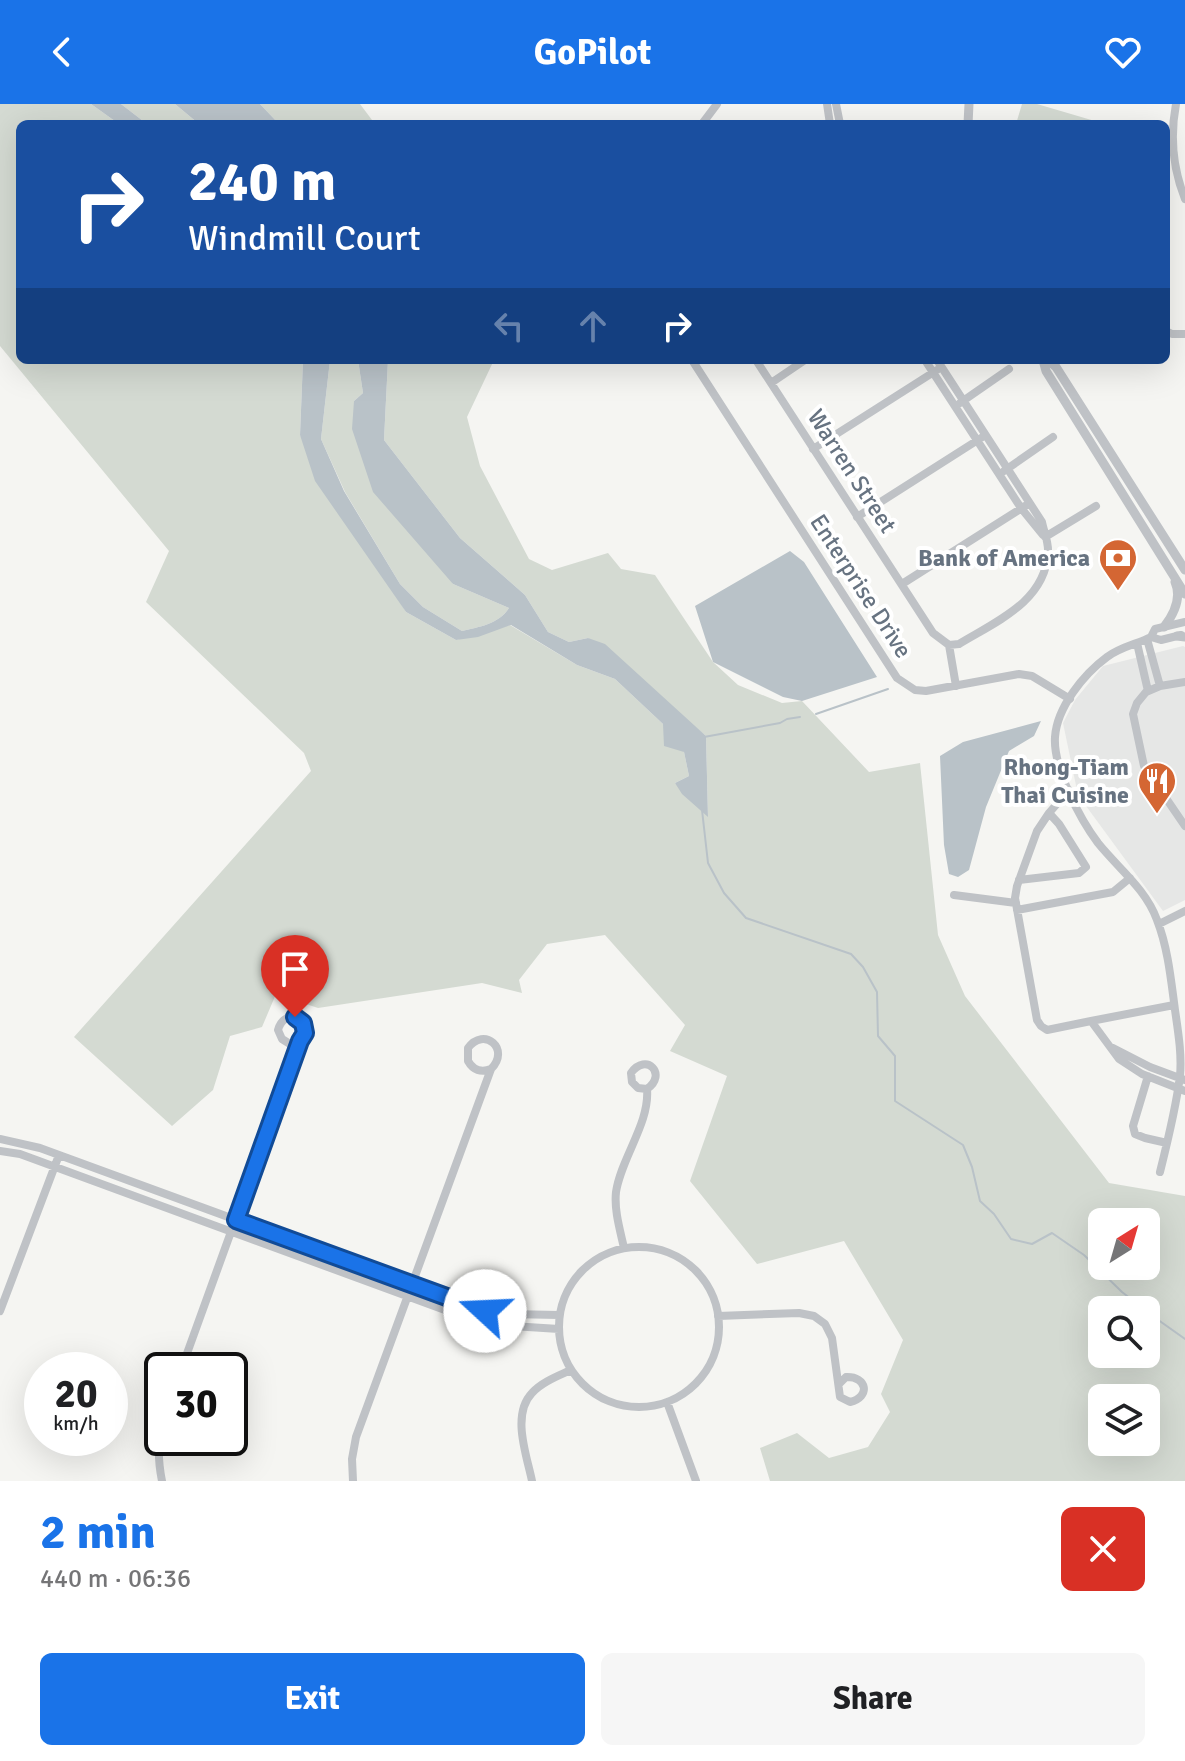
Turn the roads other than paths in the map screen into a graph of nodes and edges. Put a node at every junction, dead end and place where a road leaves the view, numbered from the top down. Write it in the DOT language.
graph roads {
  1 [pos="1176,104"];
  2 [pos="1185,199"];
  3 [pos="695,364"];
  4 [pos="759,364"];
  5 [pos="799,364"];
  6 [pos="1045,364"];
  7 [pos="1051,364"];
  8 [pos="937,367"];
  9 [pos="1009,369"];
  10 [pos="771,383"];
  11 [pos="959,403"];
  12 [pos="1053,437"];
  13 [pos="981,438"];
  14 [pos="813,449"];
  15 [pos="1003,472"];
  16 [pos="1025,505"];
  17 [pos="1096,506"];
  18 [pos="857,517"];
  19 [pos="1045,537"];
  20 [pos="1185,568"];
  21 [pos="1170,571"];
  22 [pos="902,584"];
  23 [pos="1185,594"];
  24 [pos="1185,622"];
  25 [pos="1164,627"];
  26 [pos="1182,636"];
  27 [pos="1145,640"];
  28 [pos="949,645"];
  29 [pos="1185,682"];
  30 [pos="956,686"];
  31 [pos="1160,686"];
  32 [pos="1148,691"];
  33 [pos="1070,699"];
  34 [pos="1069,790"];
  35 [pos="1049,813"];
  36 [pos="1185,826"];
  37 [pos="1130,878"];
  38 [pos="1019,880"];
  39 [pos="954,895"];
  40 [pos="1017,906"];
  41 [pos="1185,911"];
  42 [pos="1159,924"];
  43 [pos="1174,1005"];
  44 [pos="1091,1021"];
  45 [pos="300,1041"];
  46 [pos="1110,1047"];
  47 [pos="491,1069"];
  48 [pos="1148,1076"];
  49 [pos="1182,1079"];
  50 [pos="647,1089"];
  51 [pos="1181,1090"];
  52 [pos="0,1139"];
  53 [pos="1167,1143"];
  54 [pos="0,1151"];
  55 [pos="59,1155"];
  56 [pos="55,1167"];
  57 [pos="1160,1172"];
  58 [pos="236,1220"];
  59 [pos="232,1232"];
  60 [pos="624,1248"];
  61 [pos="413,1285"];
  62 [pos="408,1297"];
  63 [pos="0,1311"];
  64 [pos="559,1315"];
  65 [pos="718,1316"];
  66 [pos="559,1329"];
  67 [pos="188,1352"];
  68 [pos="571,1370"];
  69 [pos="839,1384"];
  70 [pos="667,1402"];
  71 [pos="159,1456"];
  72 [pos="162,1481"];
  73 [pos="353,1481"];
  74 [pos="532,1481"];
  75 [pos="696,1481"];
  1 -- 2 [label="street"];
  3 -- 30 [label="street, Enterprise Drive"];
  4 -- 10 [label="street, Warren Street"];
  5 -- 10 [label="street"];
  6 -- 21 [label="street"];
  7 -- 20 [label="street"];
  8 -- 11 [label="street"];
  8 -- 14 [label="street"];
  9 -- 11 [label="street"];
  10 -- 14 [label="street, Warren Street"];
  11 -- 13 [label="street"];
  12 -- 15 [label="street"];
  13 -- 15 [label="street"];
  13 -- 18 [label="street"];
  14 -- 18 [label="street, Warren Street"];
  15 -- 16 [label="street"];
  16 -- 19 [label="street"];
  16 -- 22 [label="street"];
  17 -- 19 [label="street"];
  18 -- 22 [label="street, Warren Street"];
  19 -- 28 [label="street"];
  21 -- 23 [label="street"];
  21 -- 25 [label="street"];
  22 -- 28 [label="street, Warren Street"];
  24 -- 25 [label="street"];
  25 -- 27 [label="street"];
  26 -- 27 [label="street"];
  27 -- 31 [label="street"];
  27 -- 32 [label="street"];
  27 -- 33 [label="street"];
  28 -- 30 [label="street"];
  29 -- 31 [label="street"];
  30 -- 33 [label="street, Enterprise Drive"];
  31 -- 32 [label="street"];
  32 -- 36 [label="street"];
  33 -- 34 [label="street"];
  34 -- 35 [label="street"];
  34 -- 37 [label="street"];
  35 -- 38 [label="street"];
  35 -- 38 [label="street"];
  37 -- 40 [label="street"];
  37 -- 42 [label="street"];
  38 -- 40 [label="street"];
  39 -- 40 [label="street"];
  40 -- 44 [label="street"];
  41 -- 42 [label="street"];
  42 -- 43 [label="street"];
  43 -- 44 [label="street"];
  43 -- 49 [label="street"];
  44 -- 46 [label="street"];
  45 -- 58 [label="street"];
  46 -- 48 [label="street"];
  46 -- 49 [label="street"];
  47 -- 47 [label="street"];
  47 -- 61 [label="street"];
  48 -- 51 [label="street"];
  48 -- 53 [label="street"];
  49 -- 51 [label="street"];
  50 -- 60 [label="street"];
  51 -- 53 [label="street"];
  52 -- 55 [label="street"];
  53 -- 57 [label="street"];
  54 -- 56 [label="street"];
  55 -- 56 [label="street"];
  55 -- 58 [label="street"];
  56 -- 59 [label="street"];
  56 -- 63 [label="street"];
  58 -- 59 [label="street"];
  58 -- 61 [label="street"];
  59 -- 62 [label="street"];
  59 -- 67 [label="street"];
  60 -- 64 [label="street"];
  60 -- 65 [label="street"];
  61 -- 62 [label="street"];
  61 -- 64 [label="street"];
  62 -- 66 [label="street"];
  62 -- 73 [label="street"];
  64 -- 66 [label="street"];
  65 -- 69 [label="street"];
  65 -- 70 [label="street"];
  66 -- 68 [label="street"];
  68 -- 70 [label="street"];
  68 -- 74 [label="street"];
  70 -- 75 [label="street"];
  71 -- 72 [label="street"];
}
